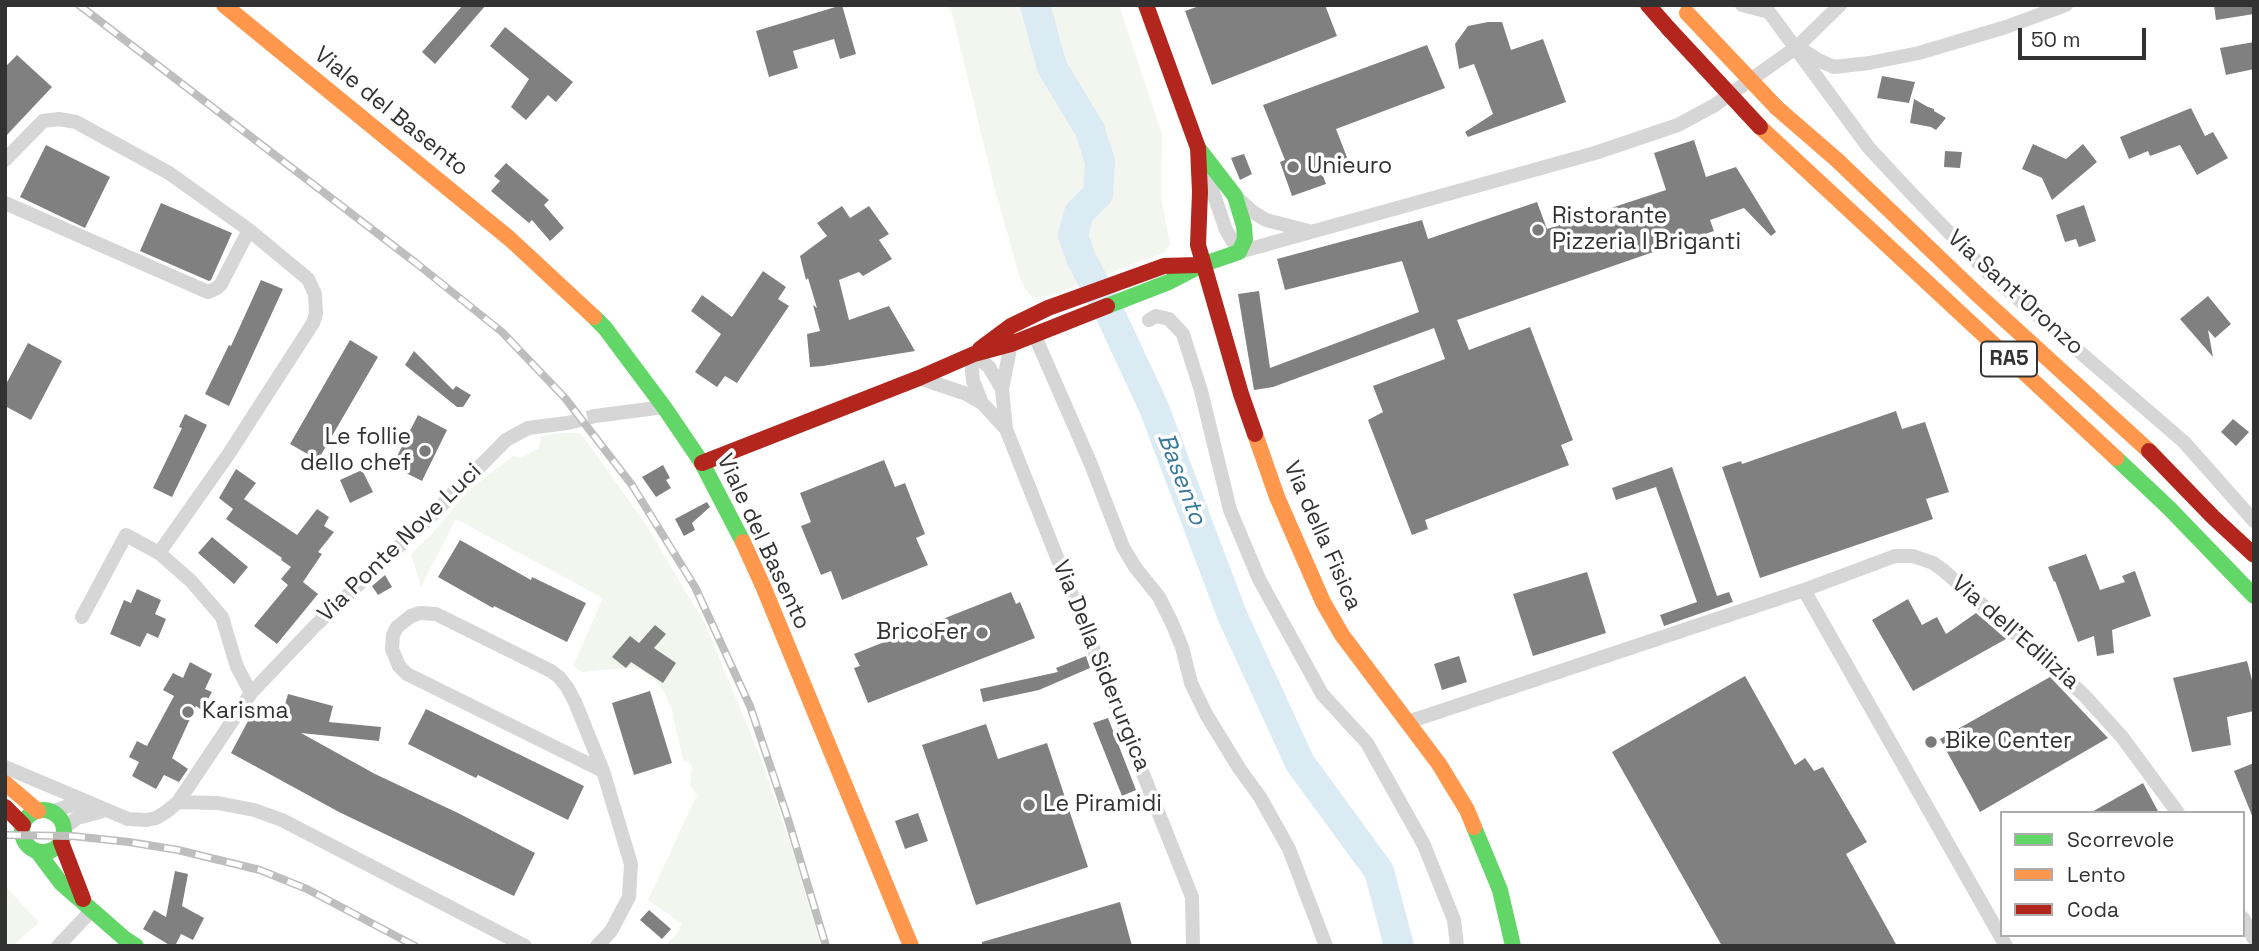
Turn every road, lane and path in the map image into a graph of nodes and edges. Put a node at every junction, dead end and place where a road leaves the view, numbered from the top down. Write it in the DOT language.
graph roads {
  1 [pos="224,5"];
  2 [pos="1146,5"];
  3 [pos="1648,5"];
  4 [pos="1742,5"];
  5 [pos="1840,5"];
  6 [pos="2066,5"];
  7 [pos="1683,9"];
  8 [pos="1797,47"];
  9 [pos="1198,148"];
  10 [pos="5,160"];
  11 [pos="1235,195"];
  12 [pos="5,203"];
  13 [pos="249,230"];
  14 [pos="1311,231"];
  15 [pos="1239,252"];
  16 [pos="1204,264"];
  17 [pos="1166,274"];
  18 [pos="1149,320"];
  19 [pos="1034,334"];
  20 [pos="1012,344"];
  21 [pos="974,354"];
  22 [pos="919,378"];
  23 [pos="1002,389"];
  24 [pos="982,402"];
  25 [pos="664,407"];
  26 [pos="595,416"];
  27 [pos="567,423"];
  28 [pos="1006,429"];
  29 [pos="702,463"];
  30 [pos="2254,521"];
  31 [pos="159,553"];
  32 [pos="2254,555"];
  33 [pos="1804,590"];
  34 [pos="2254,596"];
  35 [pos="82,617"];
  36 [pos="251,693"];
  37 [pos="1408,722"];
  38 [pos="603,771"];
  39 [pos="8,773"];
  40 [pos="178,802"];
  41 [pos="5,807"];
  42 [pos="2178,811"];
  43 [pos="44,812"];
  44 [pos="112,812"];
  45 [pos="23,825"];
  46 [pos="62,835"];
  47 [pos="37,851"];
  48 [pos="88,906"];
  49 [pos="2245,922"];
  50 [pos="2000,935"];
  51 [pos="2254,939"];
  52 [pos="58,946"];
  53 [pos="136,946"];
  54 [pos="525,946"];
  55 [pos="597,946"];
  56 [pos="911,946"];
  57 [pos="1193,946"];
  58 [pos="1326,946"];
  59 [pos="1457,946"];
  60 [pos="1513,946"];
  1 -- 25 [label="main road, Viale del Basento"];
  2 -- 9 [label="main road, Via della Fisica"];
  3 -- 34 [label="main road, RA5, bridge"];
  4 -- 8 [label="street, Via Sant'Oronzo"];
  5 -- 8 [label="street"];
  6 -- 8 [label="street"];
  7 -- 32 [label="main road, RA5, bridge"];
  8 -- 14 [label="street"];
  8 -- 30 [label="street, Via Sant'Oronzo"];
  9 -- 11 [label="main road, Via della Fisica"];
  9 -- 15 [label="street"];
  9 -- 16 [label="main road, Via della Fisica"];
  10 -- 13 [label="street"];
  11 -- 14 [label="street"];
  11 -- 15 [label="main road, Via della Fisica"];
  12 -- 13 [label="street"];
  13 -- 31 [label="street"];
  14 -- 15 [label="street"];
  15 -- 16 [label="main road"];
  16 -- 17 [label="main road"];
  16 -- 37 [label="main road, Via della Fisica"];
  17 -- 19 [label="main road"];
  17 -- 21 [label="main road"];
  18 -- 59 [label="street"];
  19 -- 20 [label="main road"];
  19 -- 58 [label="street"];
  20 -- 21 [label="main road"];
  20 -- 23 [label="street, Via Della Siderurgica"];
  21 -- 22 [label="main road"];
  21 -- 23 [label="street, Via Della Siderurgica"];
  21 -- 24 [label="street, Via Della Siderurgica"];
  22 -- 24 [label="street, Via Della Siderurgica"];
  22 -- 29 [label="main road"];
  23 -- 28 [label="street, Via Della Siderurgica"];
  24 -- 28 [label="street, Via Della Siderurgica"];
  25 -- 26 [label="street"];
  25 -- 29 [label="main road, Viale del Basento"];
  27 -- 36 [label="street, Via Ponte Nove Luci"];
  28 -- 57 [label="street, Via Della Siderurgica"];
  29 -- 56 [label="main road, Viale del Basento"];
  31 -- 35 [label="street"];
  31 -- 36 [label="street"];
  33 -- 37 [label="street, Via dell'Edilizia"];
  33 -- 42 [label="street, Via dell'Edilizia"];
  33 -- 50 [label="street"];
  36 -- 40 [label="street, Via Ponte Nove Luci"];
  37 -- 60 [label="main road, Via della Fisica"];
  38 -- 38 [label="street"];
  38 -- 55 [label="street"];
  39 -- 43 [label="main road"];
  39 -- 44 [label="street"];
  40 -- 44 [label="street, Via Ponte Nove Luci"];
  40 -- 54 [label="street"];
  41 -- 45 [label="main road"];
  43 -- 44 [label="street"];
  43 -- 45 [label="main road"];
  43 -- 46 [label="main road"];
  44 -- 46 [label="street"];
  45 -- 47 [label="main road"];
  46 -- 47 [label="main road"];
  46 -- 48 [label="main road"];
  47 -- 48 [label="main road"];
  48 -- 52 [label="street"];
  48 -- 53 [label="main road"];
  49 -- 51 [label="street"];
}
